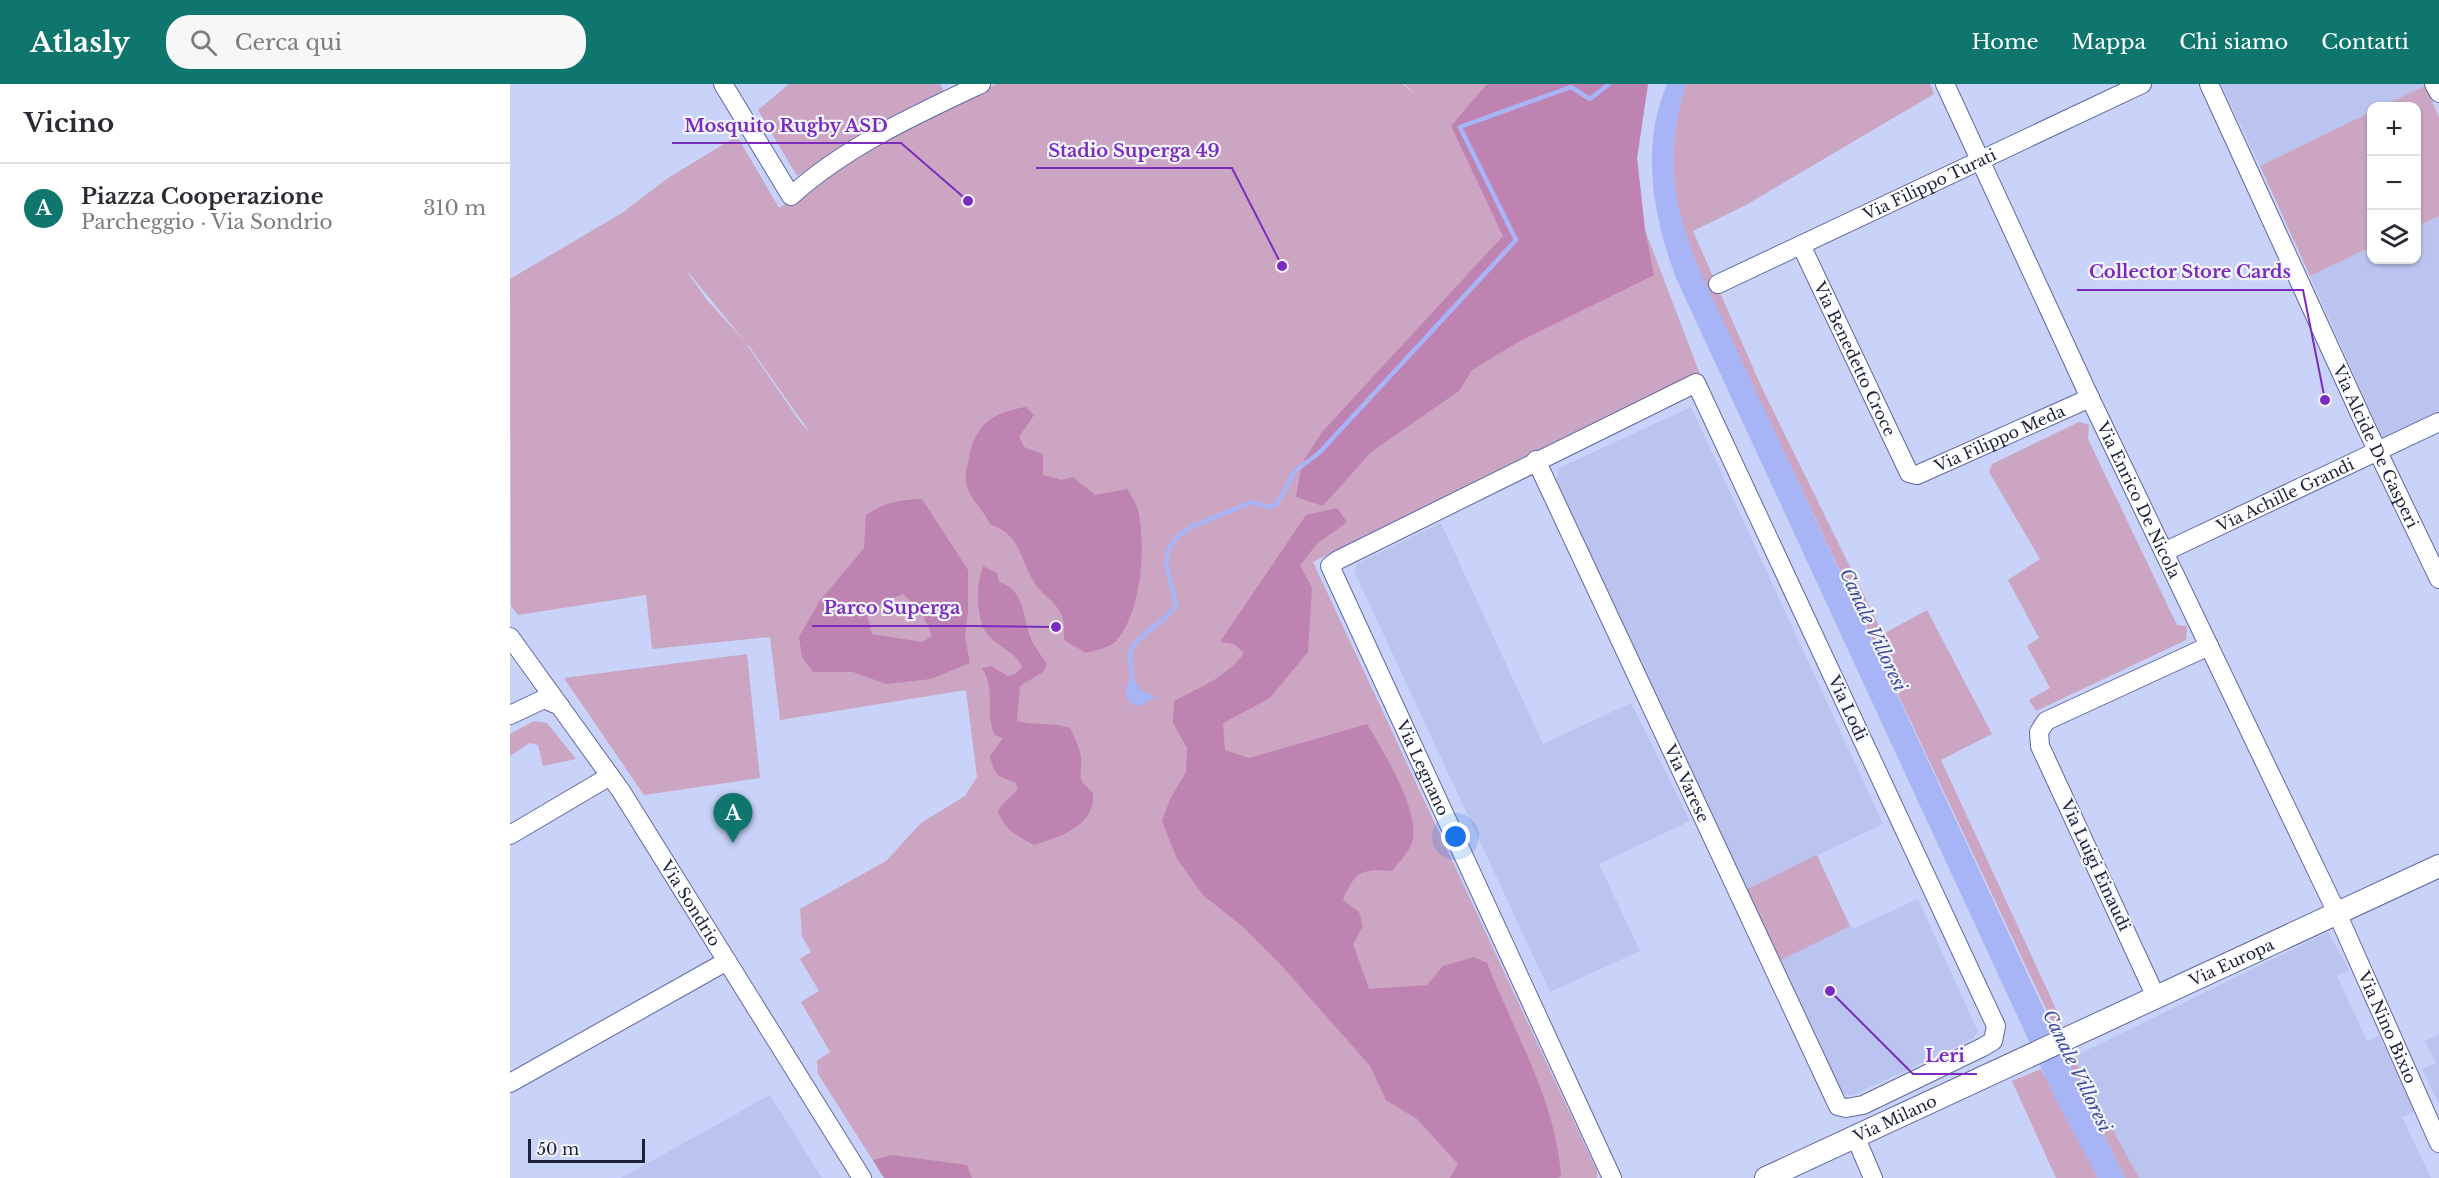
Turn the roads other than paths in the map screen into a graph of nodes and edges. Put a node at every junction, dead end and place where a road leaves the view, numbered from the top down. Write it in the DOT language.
graph roads {
  1 [pos="723,84"];
  2 [pos="981,84"];
  3 [pos="1945,84"];
  4 [pos="2142,84"];
  5 [pos="2209,84"];
  6 [pos="2434,84"];
  7 [pos="2439,93"];
  8 [pos="1982,161"];
  9 [pos="1801,245"];
  10 [pos="1718,284"];
  11 [pos="2090,398"];
  12 [pos="2439,422"];
  13 [pos="2378,451"];
  14 [pos="1536,460"];
  15 [pos="1909,473"];
  16 [pos="2164,552"];
  17 [pos="2439,579"];
  18 [pos="510,638"];
  19 [pos="2209,646"];
  20 [pos="561,707"];
  21 [pos="510,715"];
  22 [pos="610,776"];
  23 [pos="510,835"];
  24 [pos="2439,867"];
  25 [pos="2337,913"];
  26 [pos="727,961"];
  27 [pos="2156,997"];
  28 [pos="2026,1058"];
  29 [pos="510,1083"];
  30 [pos="1838,1106"];
  31 [pos="1855,1136"];
  32 [pos="2439,1143"];
  33 [pos="862,1178"];
  34 [pos="1612,1178"];
  35 [pos="1766,1178"];
  36 [pos="1873,1178"];
  1 -- 2 [label="street"];
  3 -- 8 [label="street, Via Enrico De Nicola"];
  4 -- 8 [label="street, Via Filippo Turati"];
  5 -- 13 [label="street, Via Alcide De Gasperi"];
  6 -- 7 [label="street"];
  8 -- 9 [label="street, Via Filippo Turati"];
  8 -- 11 [label="street, Via Enrico De Nicola"];
  9 -- 10 [label="street, Via Filippo Turati"];
  9 -- 15 [label="street, Via Benedetto Croce"];
  11 -- 15 [label="street, Via Filippo Meda"];
  11 -- 16 [label="street, Via Enrico De Nicola"];
  12 -- 13 [label="street, Via Achille Grandi"];
  13 -- 16 [label="street, Via Achille Grandi"];
  13 -- 17 [label="street, Via Alcide De Gasperi"];
  14 -- 30 [label="street, Via Varese"];
  14 -- 30 [label="street, Via Lodi"];
  14 -- 34 [label="street, Via Legnano"];
  16 -- 19 [label="street, Via Enrico De Nicola"];
  18 -- 20 [label="street, Via Sondrio"];
  19 -- 25 [label="street, Via Enrico De Nicola"];
  19 -- 27 [label="street, Via Luigi Einaudi"];
  20 -- 21 [label="street"];
  20 -- 22 [label="street, Via Sondrio"];
  22 -- 23 [label="street"];
  22 -- 26 [label="street, Via Sondrio"];
  24 -- 25 [label="street, Via Europa"];
  25 -- 27 [label="street, Via Europa"];
  25 -- 32 [label="street, Via Nino Bixio"];
  26 -- 29 [label="street"];
  26 -- 33 [label="street, Via Sondrio"];
  27 -- 28 [label="street, Via Europa"];
  28 -- 31 [label="street, Via Milano"];
  31 -- 35 [label="street, Via Milano"];
  31 -- 36 [label="street"];
}
